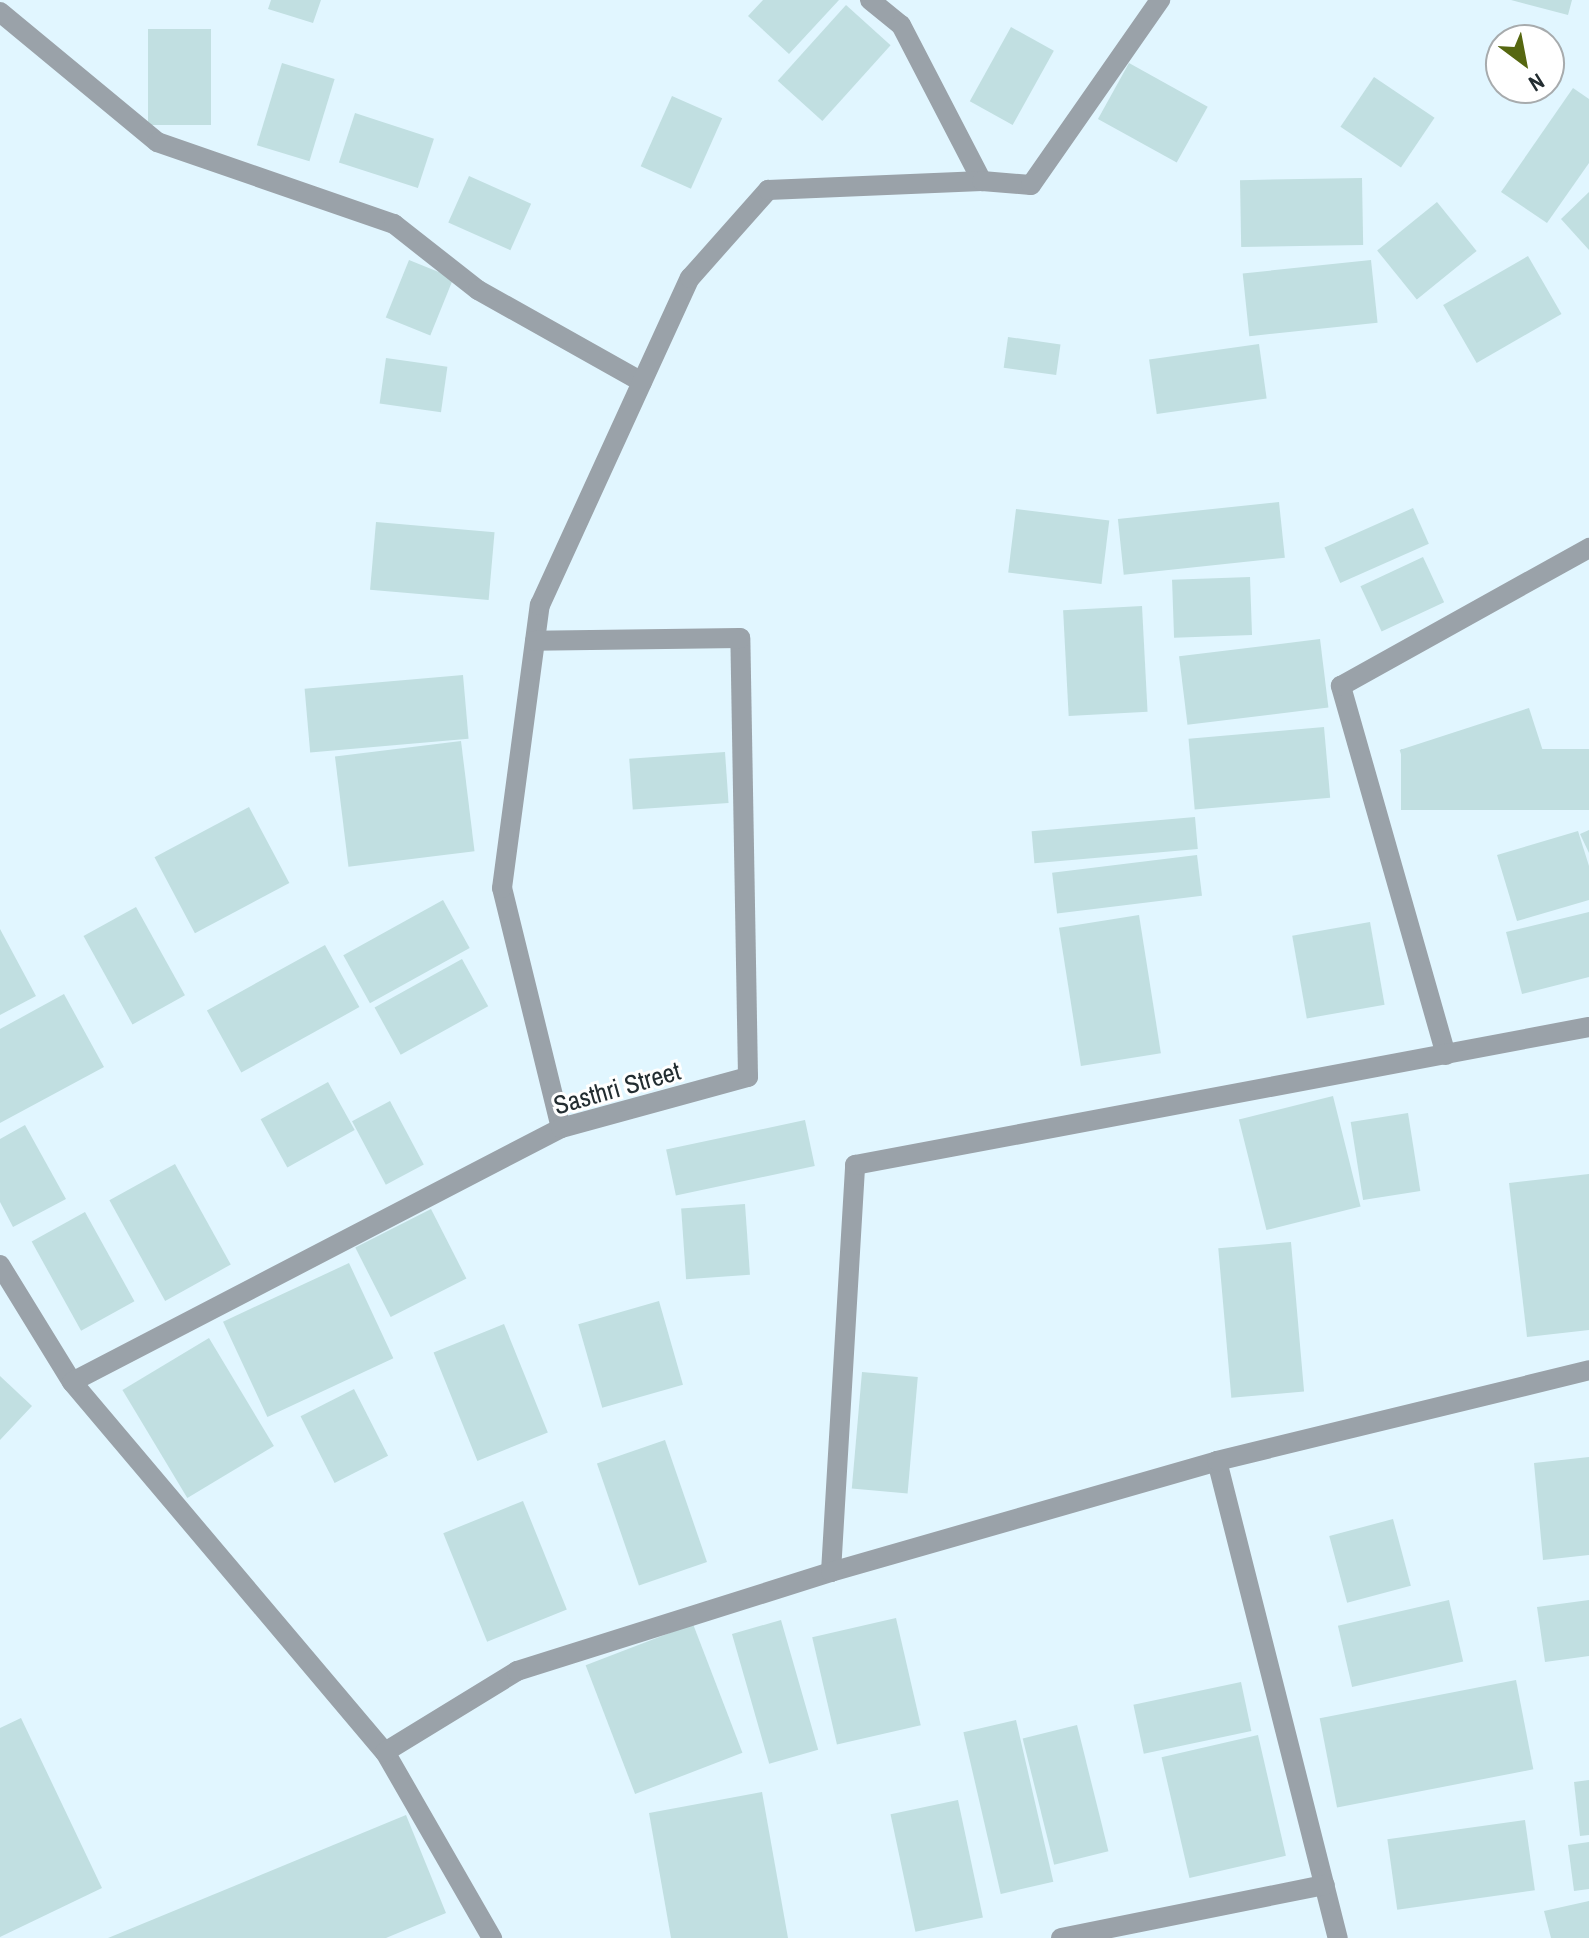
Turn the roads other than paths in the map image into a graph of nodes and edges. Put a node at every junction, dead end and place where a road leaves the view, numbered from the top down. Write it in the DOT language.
graph roads {
  1 [pos="870,0"];
  2 [pos="1160,0"];
  3 [pos="0,12"];
  4 [pos="982,181"];
  5 [pos="642,382"];
  6 [pos="1589,548"];
  7 [pos="535,641"];
  8 [pos="1589,1027"];
  9 [pos="1446,1055"];
  10 [pos="561,1128"];
  11 [pos="0,1265"];
  12 [pos="1589,1370"];
  13 [pos="72,1382"];
  14 [pos="1217,1461"];
  15 [pos="831,1572"];
  16 [pos="385,1752"];
  17 [pos="1325,1885"];
  18 [pos="492,1938"];
  19 [pos="1061,1938"];
  20 [pos="1338,1938"];
  1 -- 4 [label="street"];
  2 -- 4 [label="street"];
  3 -- 5 [label="street"];
  4 -- 5 [label="street"];
  5 -- 7 [label="street"];
  6 -- 9 [label="street"];
  7 -- 10 [label="street"];
  7 -- 10 [label="street, Sasthri Street"];
  8 -- 9 [label="street"];
  9 -- 15 [label="street"];
  10 -- 13 [label="street, Sasthri Street"];
  11 -- 13 [label="street"];
  12 -- 14 [label="street"];
  13 -- 16 [label="street"];
  14 -- 15 [label="street"];
  14 -- 17 [label="street"];
  15 -- 16 [label="street"];
  16 -- 18 [label="street"];
  17 -- 19 [label="street"];
  17 -- 20 [label="street"];
}
